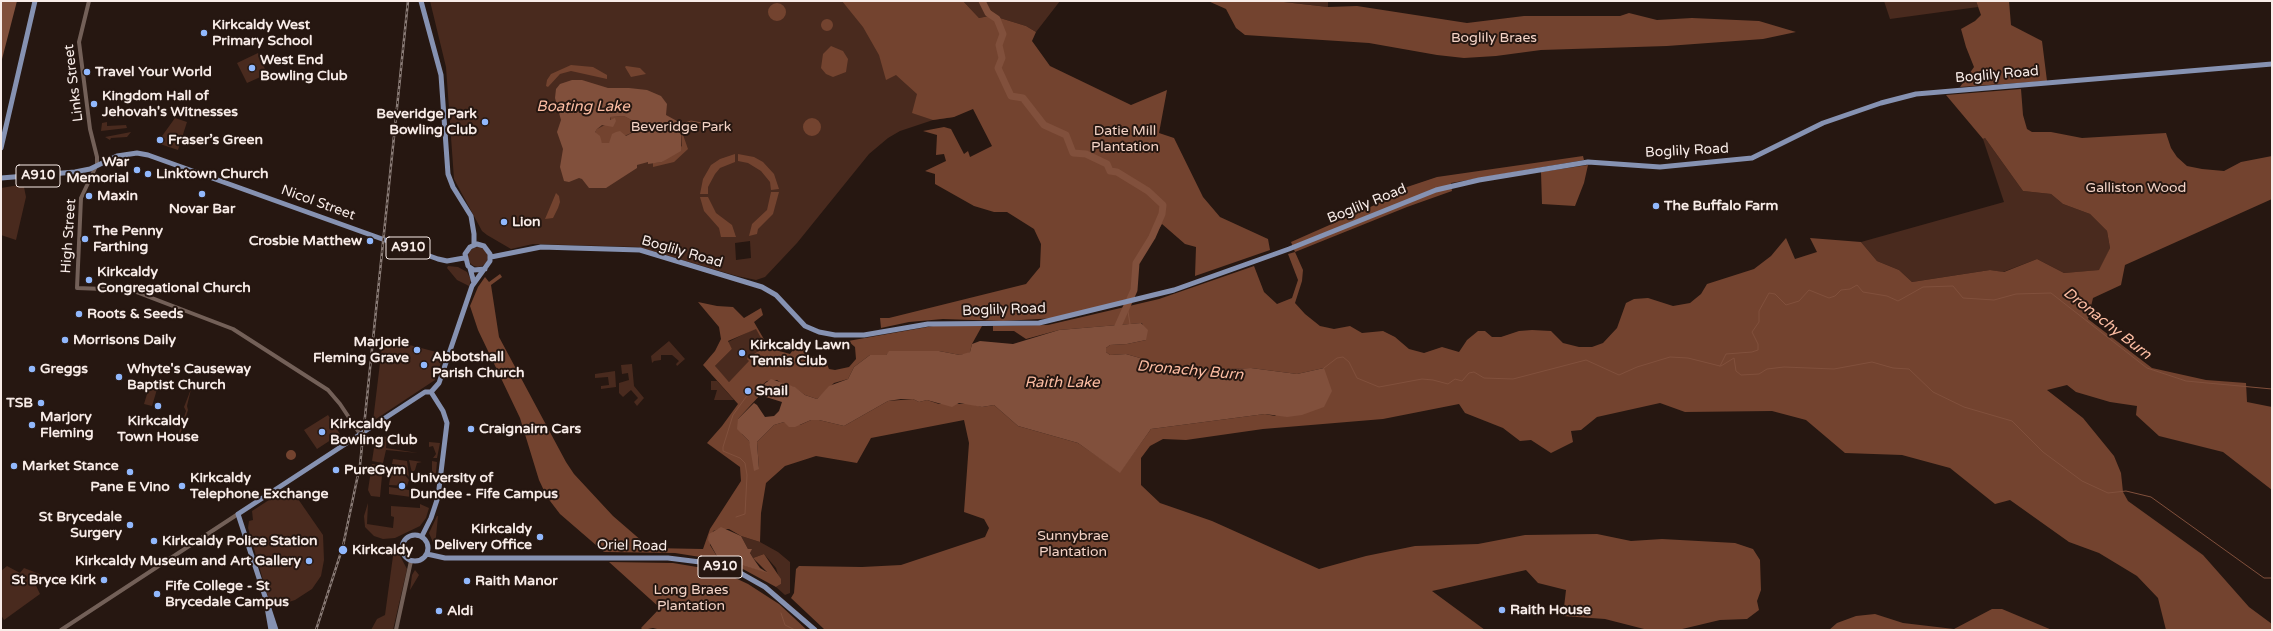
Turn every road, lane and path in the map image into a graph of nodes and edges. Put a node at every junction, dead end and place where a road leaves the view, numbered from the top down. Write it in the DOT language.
graph roads {
  1 [pos="35,1"];
  2 [pos="89,1"];
  3 [pos="421,1"];
  4 [pos="2272,64"];
  5 [pos="2,134"];
  6 [pos="1,148"];
  7 [pos="97,164"];
  8 [pos="1,178"];
  9 [pos="474,245"];
  10 [pos="491,257"];
  11 [pos="464,258"];
  12 [pos="470,268"];
  13 [pos="485,269"];
  14 [pos="474,283"];
  15 [pos="431,392"];
  16 [pos="360,434"];
  17 [pos="238,514"];
  18 [pos="422,536"];
  19 [pos="427,554"];
  20 [pos="411,561"];
  21 [pos="267,604"];
  22 [pos="61,630"];
  23 [pos="271,630"];
  24 [pos="276,630"];
  25 [pos="396,630"];
  26 [pos="815,630"];
  1 -- 5 [label="main road"];
  2 -- 7 [label="street, Links Street"];
  3 -- 9 [label="main road"];
  4 -- 10 [label="main road, Boglily Road"];
  5 -- 6 [label="main road"];
  7 -- 8 [label="main road, Nicol Street / A910"];
  7 -- 11 [label="main road, Nicol Street / A910"];
  7 -- 16 [label="street, High Street"];
  9 -- 10 [label="main road"];
  9 -- 11 [label="main road"];
  10 -- 13 [label="main road"];
  11 -- 12 [label="main road"];
  12 -- 13 [label="main road"];
  12 -- 14 [label="main road"];
  13 -- 14 [label="main road"];
  14 -- 15 [label="main road"];
  15 -- 16 [label="main road"];
  15 -- 18 [label="main road"];
  16 -- 17 [label="main road"];
  17 -- 21 [label="main road"];
  17 -- 22 [label="street"];
  18 -- 19 [label="main road"];
  18 -- 20 [label="main road"];
  19 -- 20 [label="main road"];
  19 -- 26 [label="main road, Oriel Road / A910"];
  20 -- 25 [label="street"];
  21 -- 23 [label="main road"];
  21 -- 24 [label="main road"];
}
